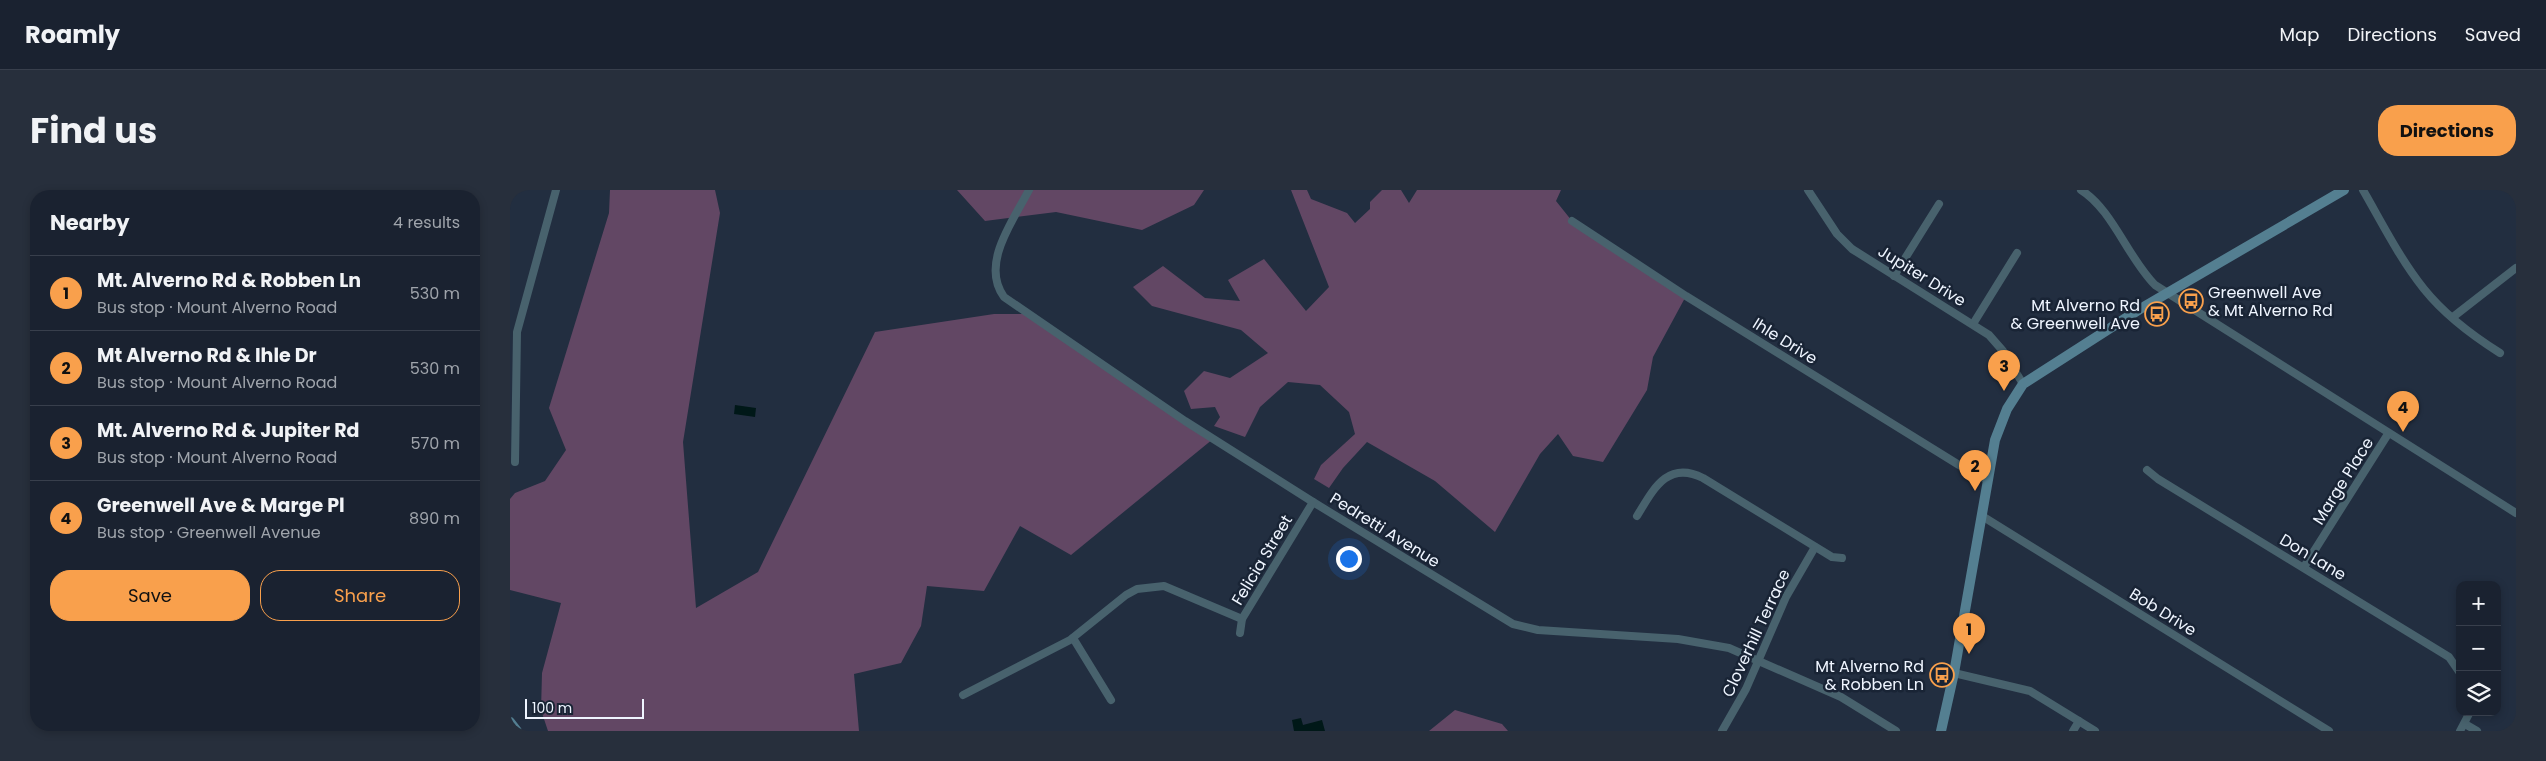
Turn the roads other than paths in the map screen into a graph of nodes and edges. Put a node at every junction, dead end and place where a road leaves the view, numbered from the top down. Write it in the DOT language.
graph roads {
  1 [pos="556,190"];
  2 [pos="1028,190"];
  3 [pos="1808,190"];
  4 [pos="2081,190"];
  5 [pos="2344,190"];
  6 [pos="2363,190"];
  7 [pos="1939,204"];
  8 [pos="1572,221"];
  9 [pos="2016,253"];
  10 [pos="2516,268"];
  11 [pos="1894,276"];
  12 [pos="2166,293"];
  13 [pos="2454,317"];
  14 [pos="1973,324"];
  15 [pos="2500,354"];
  16 [pos="2023,384"];
  17 [pos="513,416"];
  18 [pos="2388,434"];
  19 [pos="515,462"];
  20 [pos="2147,470"];
  21 [pos="1987,480"];
  22 [pos="1313,502"];
  23 [pos="2516,513"];
  24 [pos="1637,516"];
  25 [pos="1982,516"];
  26 [pos="1815,547"];
  27 [pos="1842,558"];
  28 [pos="2304,567"];
  29 [pos="1242,619"];
  30 [pos="1240,633"];
  31 [pos="1072,638"];
  32 [pos="1758,662"];
  33 [pos="2459,671"];
  34 [pos="1954,673"];
  35 [pos="964,696"];
  36 [pos="1111,700"];
  37 [pos="2468,716"];
  38 [pos="2079,721"];
  39 [pos="510,722"];
  40 [pos="2465,724"];
  41 [pos="517,731"];
  42 [pos="1722,731"];
  43 [pos="1896,731"];
  44 [pos="1941,731"];
  45 [pos="2073,731"];
  46 [pos="2095,731"];
  47 [pos="2329,731"];
  48 [pos="2460,731"];
  49 [pos="2477,731"];
  1 -- 17 [label="street"];
  2 -- 22 [label="street, Pedretti Avenue"];
  3 -- 11 [label="street, Jupiter Drive"];
  4 -- 12 [label="street"];
  5 -- 12 [label="street"];
  6 -- 13 [label="street"];
  7 -- 11 [label="street"];
  8 -- 21 [label="street, Ihle Drive"];
  9 -- 14 [label="street"];
  10 -- 13 [label="street"];
  11 -- 14 [label="street, Jupiter Drive"];
  12 -- 16 [label="street"];
  12 -- 18 [label="street"];
  13 -- 15 [label="street"];
  14 -- 16 [label="street, Jupiter Drive"];
  16 -- 21 [label="street"];
  17 -- 19 [label="street"];
  18 -- 23 [label="street"];
  18 -- 28 [label="street, Marge Place"];
  20 -- 28 [label="street, Don Lane"];
  21 -- 25 [label="street"];
  22 -- 29 [label="street, Felicia Street"];
  22 -- 32 [label="street, Pedretti Avenue"];
  24 -- 26 [label="street"];
  25 -- 34 [label="street"];
  25 -- 47 [label="street, Bob Drive"];
  26 -- 27 [label="street"];
  26 -- 32 [label="street, Cloverhill Terrace"];
  28 -- 33 [label="street, Don Lane"];
  29 -- 30 [label="street, Felicia Street"];
  29 -- 31 [label="street"];
  31 -- 35 [label="street"];
  31 -- 36 [label="street"];
  32 -- 42 [label="street, Cloverhill Terrace"];
  32 -- 43 [label="street, Pedretti Avenue"];
  34 -- 38 [label="street"];
  34 -- 44 [label="street"];
  37 -- 40 [label="street"];
  38 -- 45 [label="street"];
  38 -- 46 [label="street"];
  39 -- 41 [label="street"];
  40 -- 48 [label="street"];
  40 -- 49 [label="street"];
}
